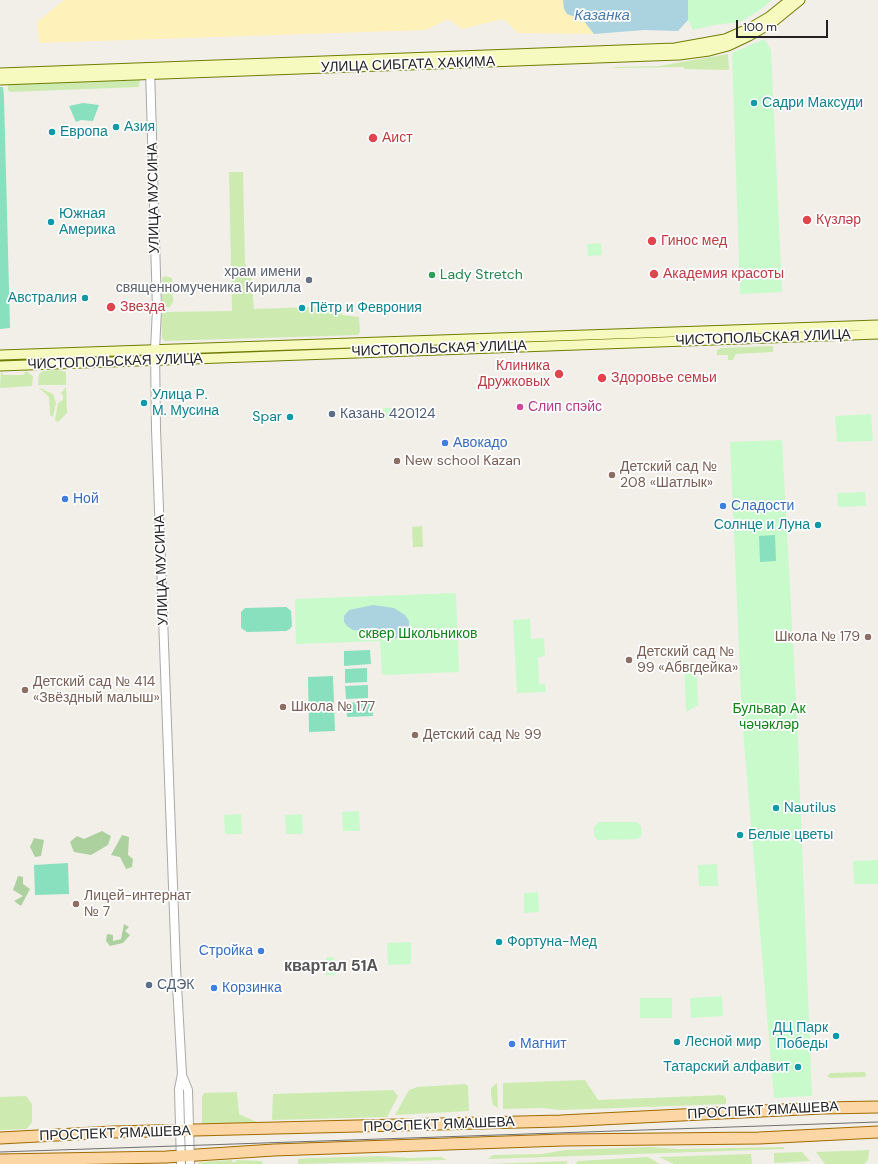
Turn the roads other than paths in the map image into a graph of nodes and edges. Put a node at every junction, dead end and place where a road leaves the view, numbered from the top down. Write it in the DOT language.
graph roads {
  1 [pos="790,0"];
  2 [pos="800,0"];
  3 [pos="150,71"];
  4 [pos="0,73"];
  5 [pos="0,80"];
  6 [pos="878,325"];
  7 [pos="878,334"];
  8 [pos="155,350"];
  9 [pos="0,355"];
  10 [pos="155,360"];
  11 [pos="0,366"];
  12 [pos="878,1107"];
  13 [pos="185,1131"];
  14 [pos="878,1132"];
  15 [pos="0,1138"];
  16 [pos="185,1159"];
  17 [pos="0,1160"];
  1 -- 3 [label="main road, УЛИЦА СИБГАТА ХАКИМА"];
  2 -- 3 [label="main road, УЛИЦА СИБГАТА ХАКИМА"];
  3 -- 4 [label="main road, УЛИЦА СИБГАТА ХАКИМА"];
  3 -- 5 [label="main road, УЛИЦА СИБГАТА ХАКИМА"];
  3 -- 8 [label="street, УЛИЦА МУСИНА"];
  6 -- 8 [label="main road, ЧИСТОПОЛЬСКАЯ УЛИЦА"];
  7 -- 10 [label="main road, ЧИСТОПОЛЬСКАЯ УЛИЦА"];
  8 -- 9 [label="main road, ЧИСТОПОЛЬСКАЯ УЛИЦА"];
  8 -- 10 [label="street, УЛИЦА МУСИНА"];
  10 -- 11 [label="main road, ЧИСТОПОЛЬСКАЯ УЛИЦА"];
  10 -- 13 [label="street, УЛИЦА МУСИНА"];
  12 -- 13 [label="main road, ПРОСПЕКТ ЯМАШЕВА"];
  13 -- 15 [label="main road, ПРОСПЕКТ ЯМАШЕВА"];
  13 -- 16 [label="street, УЛИЦА МУСИНА"];
  14 -- 16 [label="main road, ПРОСПЕКТ ЯМАШЕВА"];
  16 -- 17 [label="main road, ПРОСПЕКТ ЯМАШЕВА"];
}
